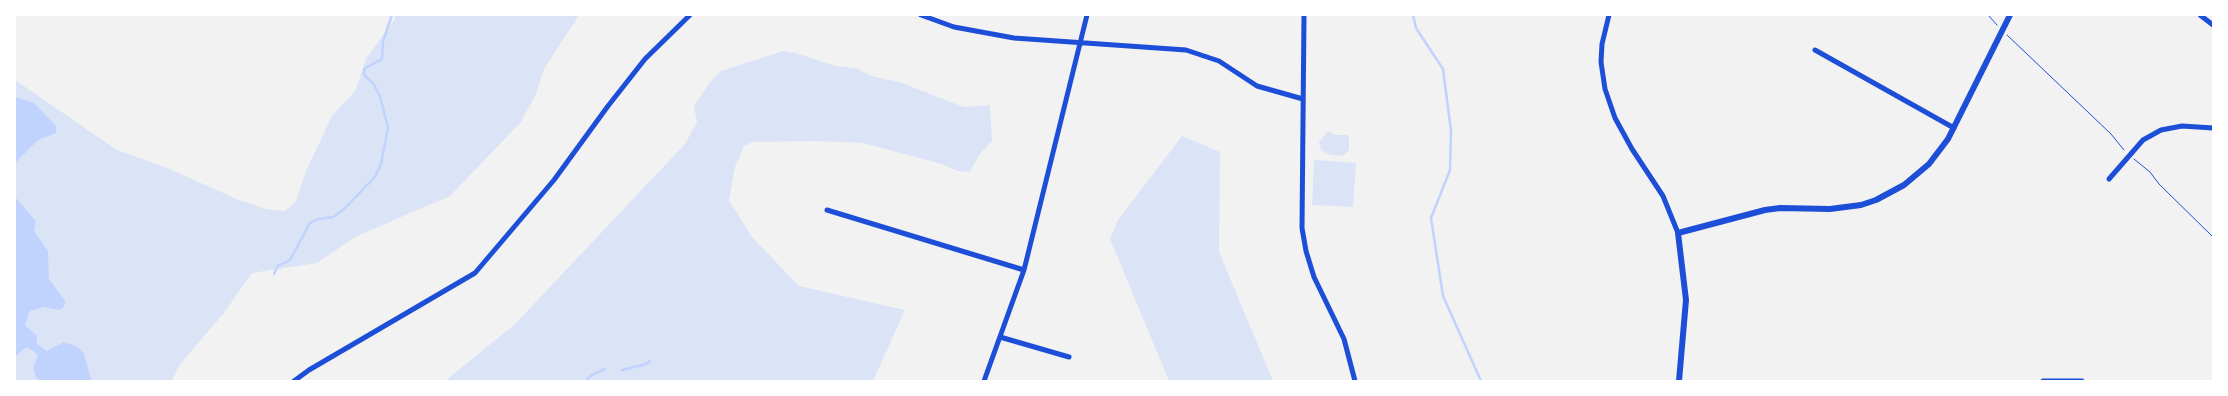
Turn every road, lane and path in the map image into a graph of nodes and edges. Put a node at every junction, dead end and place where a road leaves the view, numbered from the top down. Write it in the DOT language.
graph roads {
  1 [pos="690,15"];
  2 [pos="921,15"];
  3 [pos="1087,15"];
  4 [pos="1304,15"];
  5 [pos="1609,15"];
  6 [pos="1988,15"];
  7 [pos="2010,15"];
  8 [pos="2200,15"];
  9 [pos="2213,25"];
  10 [pos="2002,30"];
  11 [pos="1080,42"];
  12 [pos="1815,50"];
  13 [pos="1303,98"];
  14 [pos="1954,128"];
  15 [pos="2213,128"];
  16 [pos="2128,155"];
  17 [pos="2110,179"];
  18 [pos="827,210"];
  19 [pos="1678,233"];
  20 [pos="2213,237"];
  21 [pos="1024,270"];
  22 [pos="1000,337"];
  23 [pos="1069,357"];
  24 [pos="294,381"];
  25 [pos="984,381"];
  26 [pos="1355,381"];
  27 [pos="1679,381"];
  28 [pos="2043,381"];
  29 [pos="2082,381"];
  1 -- 24 [label="street"];
  2 -- 11 [label="street"];
  3 -- 11 [label="street"];
  4 -- 13 [label="street"];
  5 -- 19 [label="street"];
  6 -- 10 [label="path"];
  7 -- 10 [label="street"];
  8 -- 9 [label="street"];
  10 -- 14 [label="street"];
  10 -- 16 [label="path"];
  11 -- 13 [label="street"];
  11 -- 21 [label="street"];
  12 -- 14 [label="street"];
  13 -- 26 [label="street"];
  14 -- 19 [label="street"];
  15 -- 16 [label="street"];
  16 -- 17 [label="street"];
  16 -- 20 [label="path"];
  18 -- 21 [label="street"];
  19 -- 27 [label="street"];
  21 -- 22 [label="street"];
  22 -- 23 [label="street"];
  22 -- 25 [label="street"];
  28 -- 29 [label="street"];
}
